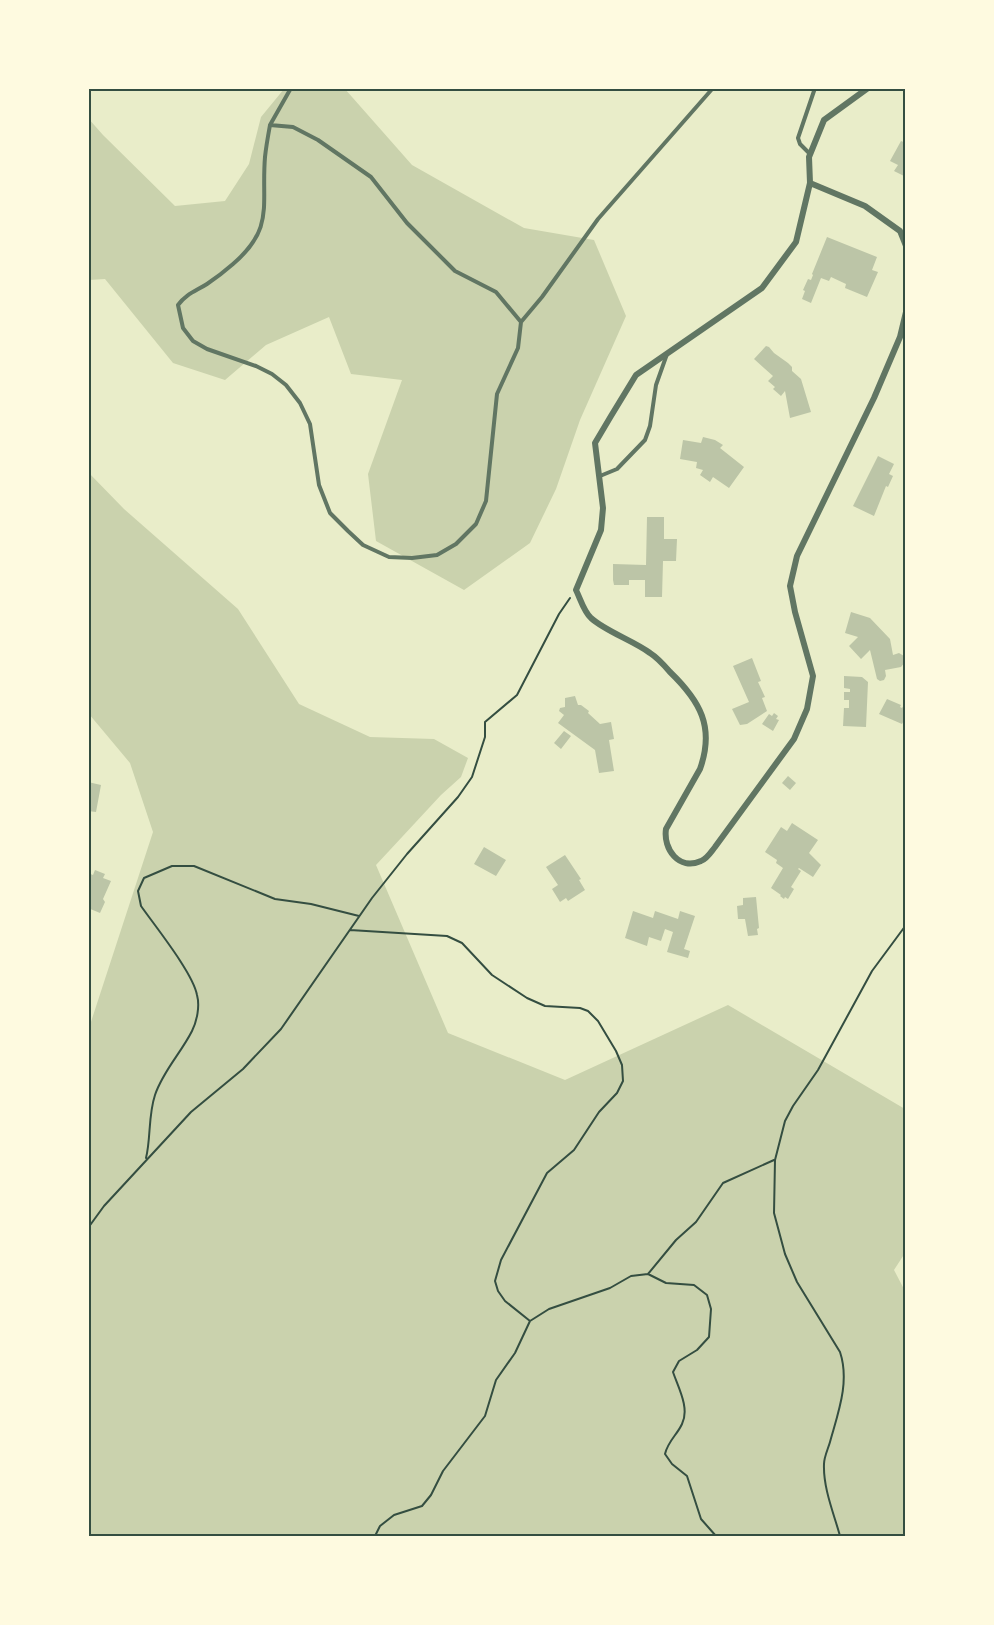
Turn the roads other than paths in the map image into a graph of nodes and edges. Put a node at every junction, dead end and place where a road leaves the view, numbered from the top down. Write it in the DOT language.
graph roads {
  1 [pos="291,88"];
  2 [pos="713,88"];
  3 [pos="815,88"];
  4 [pos="868,88"];
  5 [pos="270,125"];
  6 [pos="810,154"];
  7 [pos="810,183"];
  8 [pos="903,231"];
  9 [pos="906,246"];
  10 [pos="906,312"];
  11 [pos="521,322"];
  12 [pos="668,354"];
  13 [pos="600,476"];
  1 -- 5 [label="lane"];
  2 -- 11 [label="lane"];
  3 -- 6 [label="lane"];
  4 -- 6 [label="street"];
  5 -- 11 [label="lane"];
  5 -- 11 [label="lane"];
  6 -- 7 [label="street"];
  7 -- 8 [label="street"];
  7 -- 12 [label="street"];
  8 -- 9 [label="street"];
  10 -- 13 [label="street"];
  12 -- 13 [label="lane"];
  12 -- 13 [label="street"];
}
